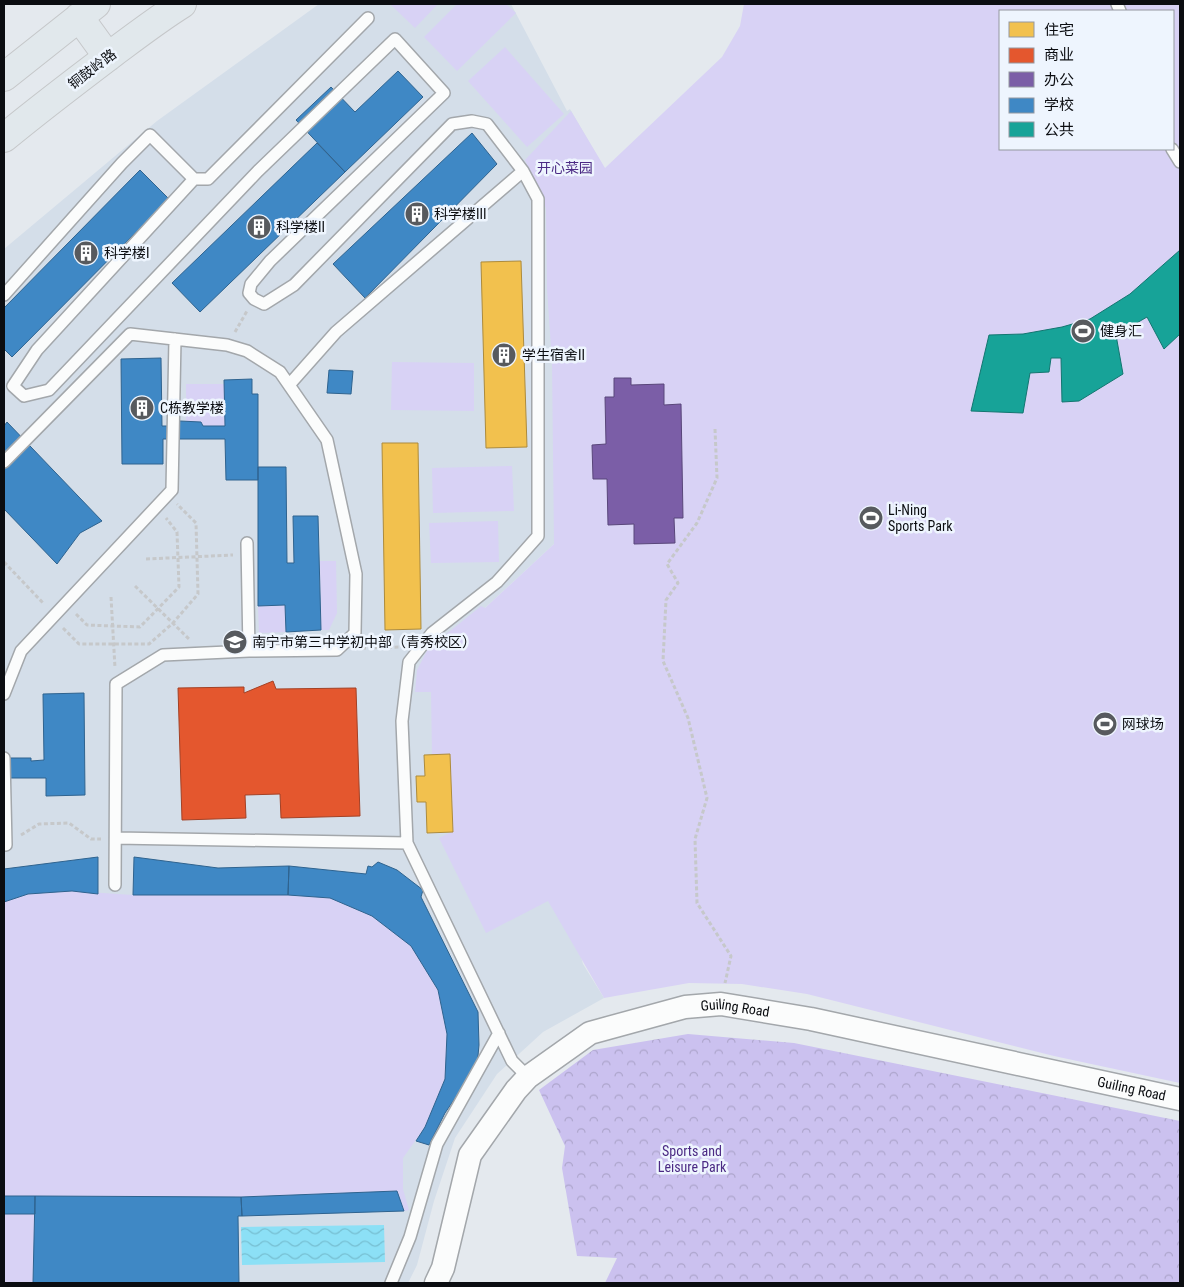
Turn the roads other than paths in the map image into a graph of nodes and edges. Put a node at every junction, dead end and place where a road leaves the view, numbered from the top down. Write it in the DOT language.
graph roads {
  1 [pos="182,4"];
  2 [pos="88,10"];
  3 [pos="368,18"];
  4 [pos="108,57"];
  5 [pos="4,77"];
  6 [pos="4,138"];
  7 [pos="1173,150"];
  8 [pos="1180,162"];
  9 [pos="523,171"];
  10 [pos="194,179"];
  11 [pos="4,295"];
  12 [pos="175,339"];
  13 [pos="288,385"];
  14 [pos="4,462"];
  15 [pos="247,549"];
  16 [pos="249,651"];
  17 [pos="4,694"];
  18 [pos="4,758"];
  19 [pos="116,838"];
  20 [pos="407,843"];
  21 [pos="6,845"];
  22 [pos="115,885"];
  23 [pos="499,1033"];
  24 [pos="528,1077"];
  25 [pos="1180,1099"];
  26 [pos="391,1283"];
  27 [pos="436,1283"];
  1 -- 4 [label="main road, 铜鼓岭路"];
  2 -- 4 [label="main road"];
  2 -- 5 [label="main road"];
  3 -- 10 [label="lane"];
  4 -- 6 [label="main road, 铜鼓岭路"];
  7 -- 8 [label="lane"];
  9 -- 10 [label="lane"];
  9 -- 13 [label="lane"];
  9 -- 20 [label="lane"];
  10 -- 11 [label="lane"];
  12 -- 13 [label="lane"];
  12 -- 14 [label="lane"];
  12 -- 17 [label="lane"];
  13 -- 16 [label="lane"];
  15 -- 16 [label="lane"];
  16 -- 19 [label="lane"];
  18 -- 21 [label="lane"];
  19 -- 20 [label="lane"];
  19 -- 22 [label="lane"];
  20 -- 23 [label="lane"];
  23 -- 24 [label="lane"];
  23 -- 26 [label="lane"];
  24 -- 25 [label="street, Guiling Road"];
  24 -- 27 [label="street, Guiling Road"];
}
